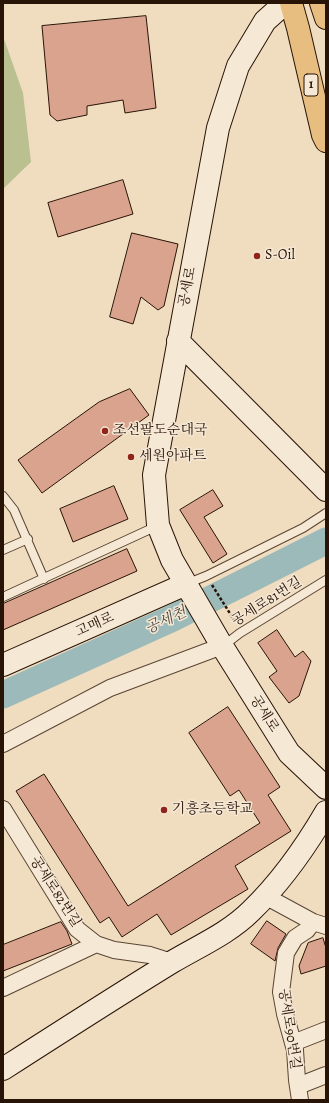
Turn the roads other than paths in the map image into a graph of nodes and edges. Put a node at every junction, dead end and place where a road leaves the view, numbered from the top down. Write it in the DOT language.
graph roads {
  1 [pos="285,3"];
  2 [pos="291,3"];
  3 [pos="326,141"];
  4 [pos="178,341"];
  5 [pos="323,487"];
  6 [pos="3,496"];
  7 [pos="326,513"];
  8 [pos="158,525"];
  9 [pos="28,539"];
  10 [pos="3,550"];
  11 [pos="44,579"];
  12 [pos="326,580"];
  13 [pos="186,584"];
  14 [pos="3,597"];
  15 [pos="218,638"];
  16 [pos="3,665"];
  17 [pos="3,744"];
  18 [pos="326,788"];
  19 [pos="3,809"];
  20 [pos="326,812"];
  21 [pos="265,896"];
  22 [pos="320,924"];
  23 [pos="96,944"];
  24 [pos="172,962"];
  25 [pos="3,988"];
  26 [pos="326,1030"];
  27 [pos="293,1043"];
  28 [pos="3,1069"];
  29 [pos="326,1075"];
  30 [pos="299,1093"];
  1 -- 4 [label="street, 공세로"];
  2 -- 3 [label="highway, 1"];
  4 -- 5 [label="street"];
  4 -- 8 [label="street, 공세로"];
  6 -- 9 [label="lane"];
  7 -- 13 [label="lane"];
  8 -- 11 [label="lane"];
  8 -- 13 [label="street, 공세로"];
  9 -- 10 [label="lane"];
  9 -- 11 [label="lane"];
  11 -- 14 [label="lane"];
  12 -- 15 [label="lane, 공세로81번길"];
  13 -- 15 [label="street, 공세로"];
  13 -- 16 [label="street, 고매로"];
  15 -- 17 [label="street"];
  15 -- 18 [label="street, 공세로"];
  19 -- 23 [label="street, 공세로82번길"];
  20 -- 21 [label="street"];
  21 -- 22 [label="street, 공세로90번길"];
  21 -- 24 [label="street"];
  22 -- 27 [label="street, 공세로90번길"];
  23 -- 24 [label="street"];
  23 -- 25 [label="street"];
  24 -- 28 [label="street"];
  26 -- 27 [label="street"];
  27 -- 30 [label="street, 공세로90번길"];
  29 -- 30 [label="street"];
}
